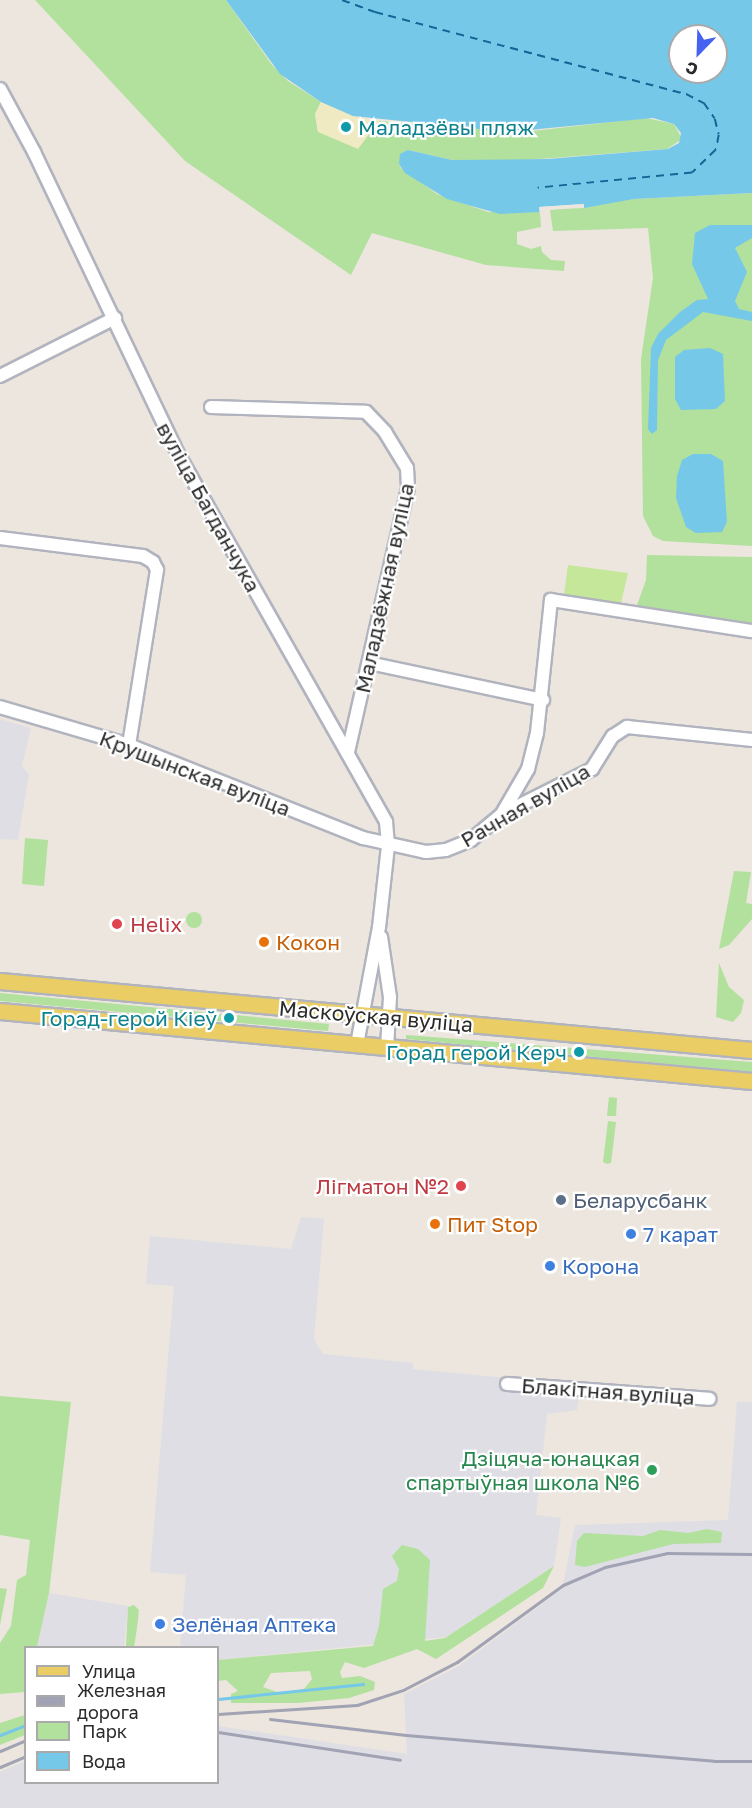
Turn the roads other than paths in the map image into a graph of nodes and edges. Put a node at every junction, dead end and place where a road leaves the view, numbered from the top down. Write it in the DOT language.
graph roads {
  1 [pos="0,90"];
  2 [pos="115,318"];
  3 [pos="0,376"];
  4 [pos="210,407"];
  5 [pos="0,538"];
  6 [pos="752,631"];
  7 [pos="369,663"];
  8 [pos="543,700"];
  9 [pos="0,707"];
  10 [pos="752,740"];
  11 [pos="129,745"];
  12 [pos="348,753"];
  13 [pos="502,814"];
  14 [pos="388,846"];
  15 [pos="380,927"];
  16 [pos="0,981"];
  17 [pos="0,1011"];
  18 [pos="363,1015"];
  19 [pos="389,1017"];
  20 [pos="357,1045"];
  21 [pos="387,1047"];
  22 [pos="752,1050"];
  23 [pos="752,1081"];
  24 [pos="507,1384"];
  25 [pos="709,1399"];
  1 -- 2 [label="street, вуліца Багданчука"];
  2 -- 3 [label="street"];
  2 -- 12 [label="street, вуліца Багданчука"];
  4 -- 7 [label="street, Маладзёжная вуліца"];
  5 -- 11 [label="street"];
  6 -- 8 [label="street"];
  7 -- 8 [label="street"];
  7 -- 12 [label="street, Маладзёжная вуліца"];
  8 -- 13 [label="street"];
  9 -- 11 [label="street, Крушынская вуліца"];
  10 -- 13 [label="street, Рачная вуліца"];
  11 -- 14 [label="street, Крушынская вуліца"];
  12 -- 14 [label="street, вуліца Багданчука"];
  13 -- 14 [label="street, Рачная вуліца"];
  14 -- 15 [label="street, вуліца Багданчука"];
  15 -- 18 [label="street, вуліца Багданчука"];
  15 -- 19 [label="street, вуліца Багданчука"];
  16 -- 18 [label="main road, Маскоўская вуліца"];
  17 -- 20 [label="main road, Маскоўская вуліца"];
  18 -- 19 [label="main road, Маскоўская вуліца"];
  18 -- 20 [label="street, вуліца Багданчука"];
  19 -- 21 [label="street, вуліца Багданчука"];
  19 -- 22 [label="main road, Маскоўская вуліца"];
  20 -- 21 [label="main road, Маскоўская вуліца"];
  21 -- 23 [label="main road, Маскоўская вуліца"];
  24 -- 25 [label="street, Блакітная вуліца"];
}
